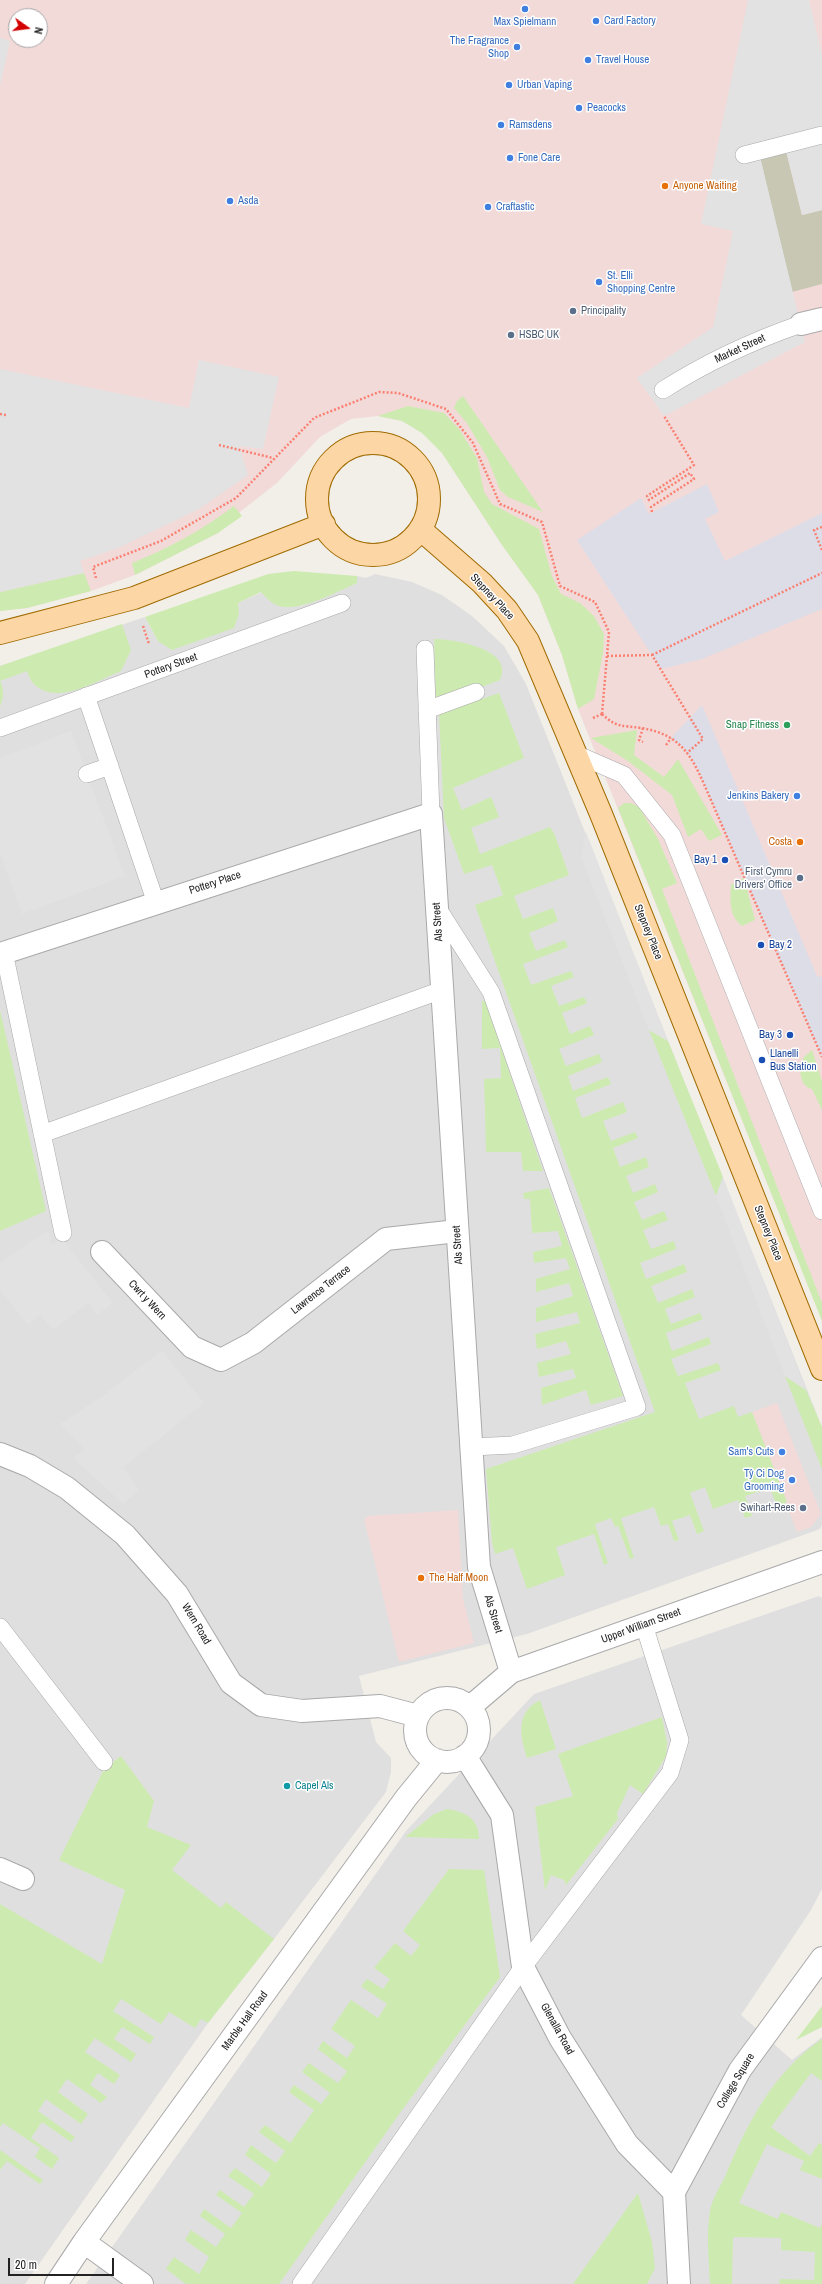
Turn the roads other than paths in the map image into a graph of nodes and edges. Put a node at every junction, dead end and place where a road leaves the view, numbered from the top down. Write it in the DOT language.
graph roads {
  1 [pos="822,135"];
  2 [pos="744,155"];
  3 [pos="822,320"];
  4 [pos="801,324"];
  5 [pos="663,390"];
  6 [pos="324,524"];
  7 [pos="420,529"];
  8 [pos="342,603"];
  9 [pos="0,634"];
  10 [pos="425,649"];
  11 [pos="476,692"];
  12 [pos="86,696"];
  13 [pos="427,710"];
  14 [pos="0,728"];
  15 [pos="576,754"];
  16 [pos="110,766"];
  17 [pos="87,774"];
  18 [pos="431,814"];
  19 [pos="156,902"];
  20 [pos="437,906"];
  21 [pos="2,953"];
  22 [pos="442,990"];
  23 [pos="42,1134"];
  24 [pos="822,1211"];
  25 [pos="458,1230"];
  26 [pos="64,1233"];
  27 [pos="102,1252"];
  28 [pos="192,1347"];
  29 [pos="822,1369"];
  30 [pos="472,1447"];
  31 [pos="0,1454"];
  32 [pos="822,1562"];
  33 [pos="644,1625"];
  34 [pos="0,1627"];
  35 [pos="511,1672"];
  36 [pos="470,1707"];
  37 [pos="418,1716"];
  38 [pos="465,1756"];
  39 [pos="437,1760"];
  40 [pos="104,1762"];
  41 [pos="0,1869"];
  42 [pos="23,1879"];
  43 [pos="822,1958"];
  44 [pos="523,1966"];
  45 [pos="674,2192"];
  46 [pos="84,2242"];
  47 [pos="56,2284"];
  48 [pos="142,2284"];
  49 [pos="300,2284"];
  50 [pos="680,2284"];
  1 -- 2 [label="lane"];
  3 -- 4 [label="street, Market Street"];
  4 -- 5 [label="lane, Market Street"];
  6 -- 7 [label="main road"];
  6 -- 7 [label="main road"];
  6 -- 9 [label="main road"];
  7 -- 15 [label="main road, Stepney Place"];
  8 -- 12 [label="lane, Pottery Street"];
  10 -- 13 [label="lane"];
  11 -- 13 [label="lane"];
  12 -- 14 [label="lane, Pottery Street"];
  12 -- 16 [label="lane"];
  13 -- 18 [label="lane"];
  15 -- 24 [label="lane"];
  15 -- 29 [label="main road, Stepney Place"];
  16 -- 17 [label="lane"];
  16 -- 19 [label="lane"];
  18 -- 19 [label="street, Pottery Place"];
  18 -- 20 [label="street, Als Street"];
  19 -- 21 [label="street, Pottery Place"];
  20 -- 22 [label="street, Als Street"];
  20 -- 30 [label="lane"];
  21 -- 23 [label="lane"];
  22 -- 23 [label="lane"];
  22 -- 25 [label="street, Als Street"];
  23 -- 26 [label="lane"];
  25 -- 28 [label="street, Lawrence Terrace"];
  25 -- 30 [label="street, Als Street"];
  27 -- 28 [label="street, Cwrt y Wern"];
  30 -- 35 [label="street, Als Street"];
  31 -- 37 [label="street, Wern Road"];
  32 -- 33 [label="street, Upper William Street"];
  33 -- 35 [label="street, Upper William Street"];
  33 -- 44 [label="lane"];
  34 -- 40 [label="lane"];
  35 -- 36 [label="street, Upper William Street"];
  36 -- 37 [label="street"];
  36 -- 38 [label="street"];
  37 -- 39 [label="street"];
  38 -- 39 [label="street"];
  38 -- 44 [label="street, Glenalla Road"];
  39 -- 46 [label="street, Marble Hall Road"];
  41 -- 42 [label="street"];
  43 -- 45 [label="street, College Square"];
  44 -- 45 [label="street, Glenalla Road"];
  44 -- 49 [label="lane"];
  45 -- 50 [label="street"];
  46 -- 47 [label="street, Marble Hall Road"];
  46 -- 48 [label="street"];
}
